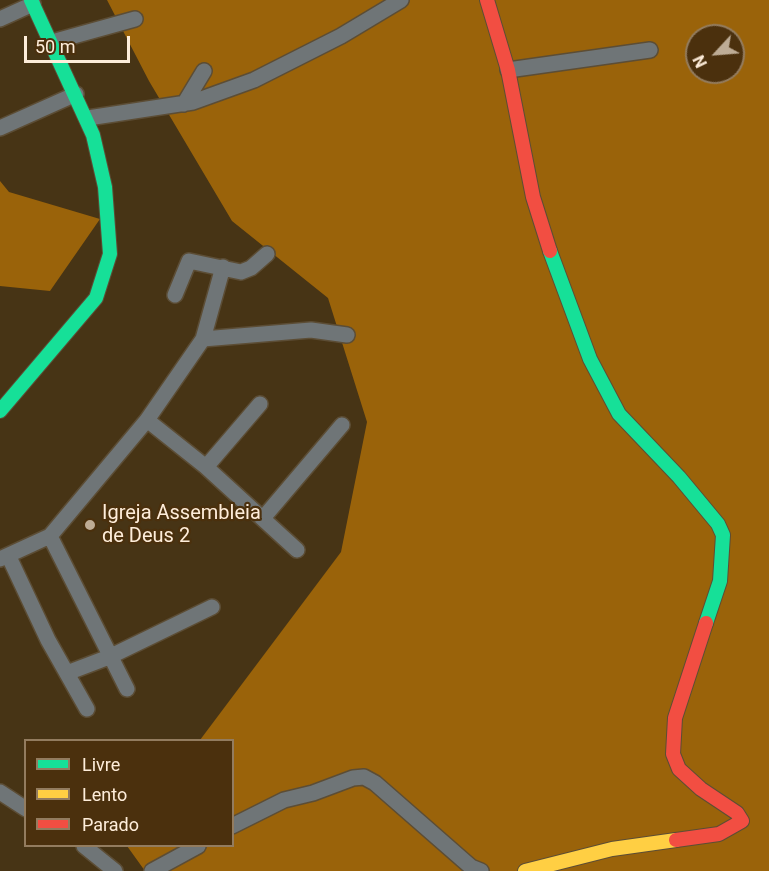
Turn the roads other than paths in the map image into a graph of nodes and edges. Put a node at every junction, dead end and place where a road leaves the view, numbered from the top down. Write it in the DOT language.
graph roads {
  1 [pos="402,0"];
  2 [pos="487,0"];
  3 [pos="32,2"];
  4 [pos="0,19"];
  5 [pos="135,19"];
  6 [pos="52,42"];
  7 [pos="650,50"];
  8 [pos="508,70"];
  9 [pos="204,71"];
  10 [pos="76,94"];
  11 [pos="184,104"];
  12 [pos="88,118"];
  13 [pos="0,128"];
  14 [pos="267,254"];
  15 [pos="223,267"];
  16 [pos="175,295"];
  17 [pos="347,335"];
  18 [pos="203,339"];
  19 [pos="260,404"];
  20 [pos="0,411"];
  21 [pos="147,420"];
  22 [pos="342,425"];
  23 [pos="206,467"];
  24 [pos="264,517"];
  25 [pos="50,536"];
  26 [pos="297,550"];
  27 [pos="4,558"];
  28 [pos="212,607"];
  29 [pos="109,657"];
  30 [pos="67,673"];
  31 [pos="127,689"];
  32 [pos="87,709"];
  33 [pos="0,792"];
  34 [pos="24,808"];
  35 [pos="234,825"];
  36 [pos="85,847"];
  37 [pos="196,847"];
  38 [pos="115,871"];
  39 [pos="152,871"];
  40 [pos="481,871"];
  41 [pos="525,871"];
  1 -- 11 [label="street"];
  2 -- 8 [label="street"];
  3 -- 4 [label="street"];
  3 -- 6 [label="street"];
  5 -- 6 [label="street"];
  6 -- 10 [label="street"];
  7 -- 8 [label="street"];
  8 -- 41 [label="street"];
  9 -- 11 [label="street"];
  10 -- 12 [label="street"];
  10 -- 13 [label="street"];
  11 -- 12 [label="street"];
  12 -- 20 [label="street"];
  14 -- 15 [label="street"];
  15 -- 16 [label="street"];
  15 -- 18 [label="street"];
  17 -- 18 [label="street"];
  18 -- 21 [label="street"];
  19 -- 23 [label="street"];
  21 -- 23 [label="street"];
  21 -- 25 [label="street"];
  22 -- 24 [label="street"];
  23 -- 24 [label="street"];
  24 -- 26 [label="street"];
  25 -- 27 [label="street"];
  25 -- 29 [label="street"];
  27 -- 30 [label="street"];
  28 -- 29 [label="street"];
  29 -- 30 [label="street"];
  29 -- 31 [label="street"];
  30 -- 32 [label="street"];
  33 -- 34 [label="street"];
  35 -- 40 [label="street"];
  36 -- 38 [label="street"];
  37 -- 39 [label="street"];
}
